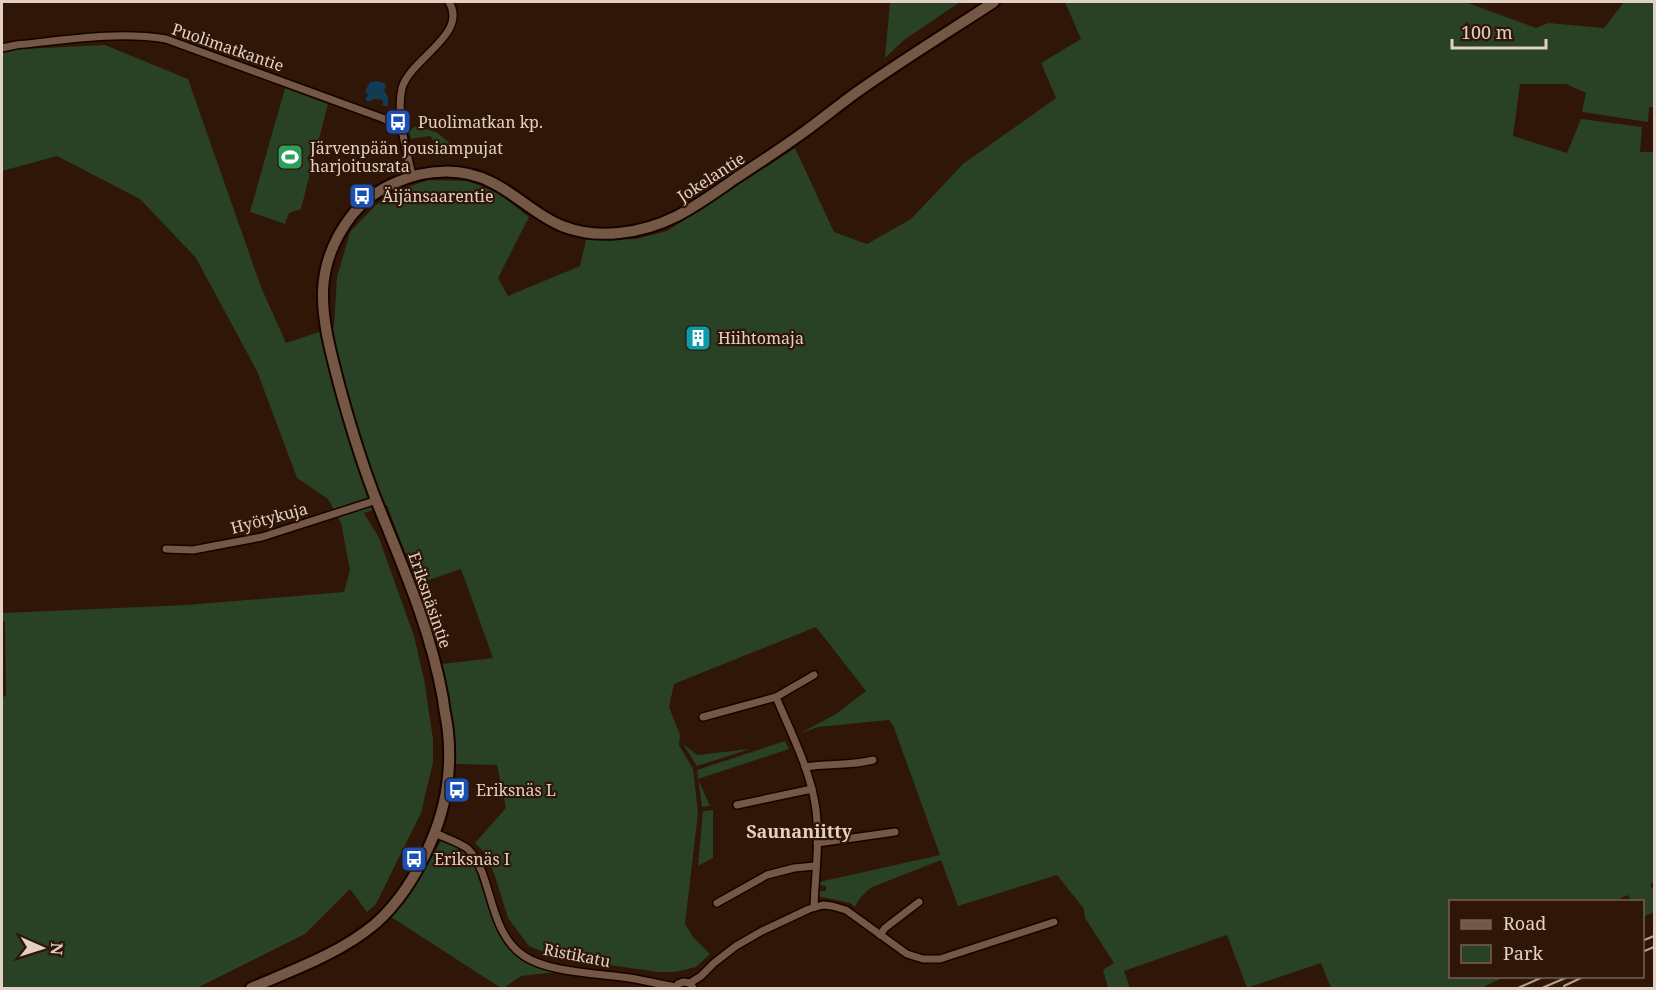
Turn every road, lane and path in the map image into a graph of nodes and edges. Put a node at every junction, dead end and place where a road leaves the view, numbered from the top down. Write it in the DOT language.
graph roads {
  1 [pos="449,2"];
  2 [pos="994,2"];
  3 [pos="2,48"];
  4 [pos="402,127"];
  5 [pos="412,175"];
  6 [pos="377,500"];
  7 [pos="166,549"];
  8 [pos="814,675"];
  9 [pos="776,697"];
  10 [pos="702,717"];
  11 [pos="873,760"];
  12 [pos="805,767"];
  13 [pos="812,789"];
  14 [pos="737,805"];
  15 [pos="895,832"];
  16 [pos="435,833"];
  17 [pos="818,843"];
  18 [pos="815,866"];
  19 [pos="919,902"];
  20 [pos="717,903"];
  21 [pos="814,907"];
  22 [pos="1054,922"];
  23 [pos="880,935"];
  24 [pos="691,986"];
  25 [pos="251,988"];
  26 [pos="676,988"];
  1 -- 4 [label="street"];
  2 -- 5 [label="street, Jokelantie"];
  3 -- 4 [label="street, Puolimatkantie"];
  4 -- 5 [label="street"];
  5 -- 6 [label="street, Eriksnäsintie"];
  6 -- 7 [label="street, Hyötykuja"];
  6 -- 16 [label="street, Eriksnäsintie"];
  8 -- 9 [label="street"];
  9 -- 10 [label="street"];
  9 -- 12 [label="street"];
  11 -- 12 [label="street"];
  12 -- 13 [label="street"];
  13 -- 14 [label="street"];
  13 -- 17 [label="street"];
  15 -- 17 [label="street"];
  16 -- 25 [label="street, Eriksnäsintie"];
  16 -- 26 [label="street, Ristikatu"];
  17 -- 18 [label="street"];
  18 -- 20 [label="street"];
  18 -- 21 [label="street"];
  19 -- 23 [label="street"];
  21 -- 23 [label="street"];
  21 -- 24 [label="street"];
  22 -- 23 [label="street"];
  24 -- 26 [label="street"];
}
